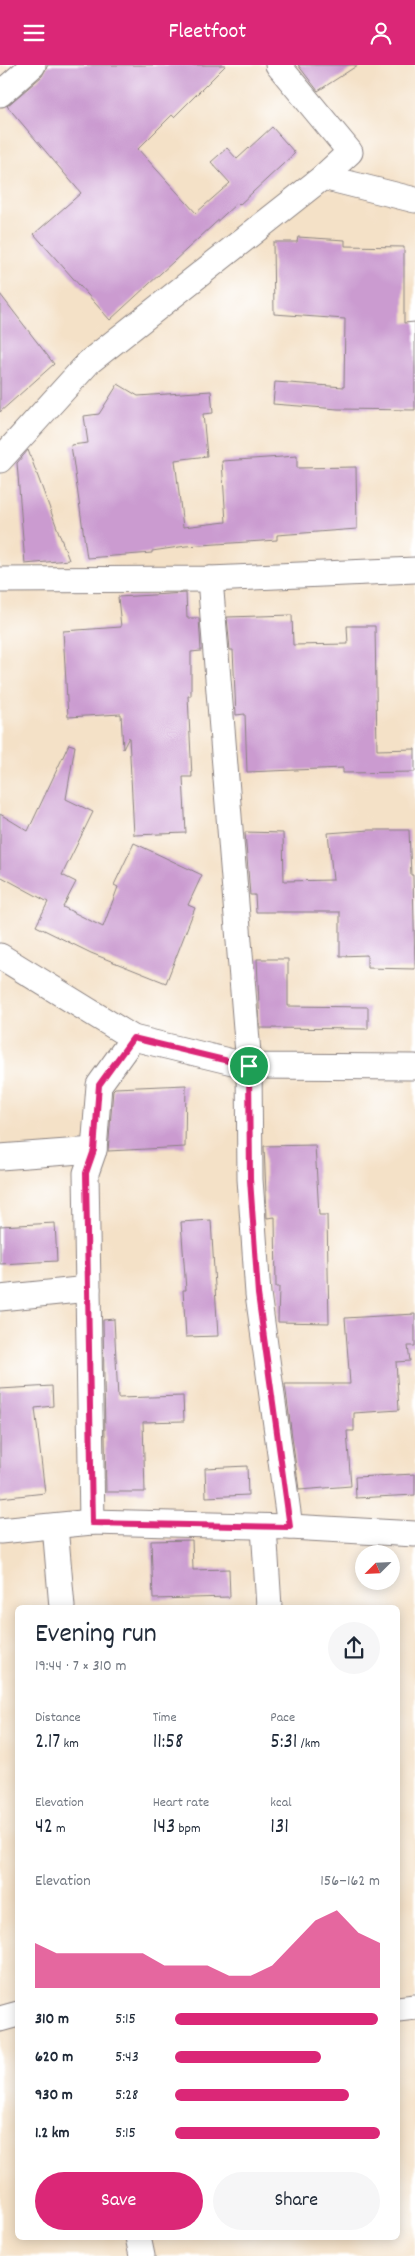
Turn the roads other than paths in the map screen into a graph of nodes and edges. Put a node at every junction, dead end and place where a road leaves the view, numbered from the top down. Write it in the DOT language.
graph roads {
  1 [pos="33,65"];
  2 [pos="278,65"];
  3 [pos="0,94"];
  4 [pos="323,177"];
  5 [pos="415,200"];
  6 [pos="0,460"];
  7 [pos="415,570"];
  8 [pos="210,579"];
  9 [pos="0,580"];
  10 [pos="0,956"];
  11 [pos="133,1038"];
  12 [pos="249,1066"];
  13 [pos="415,1067"];
  14 [pos="94,1150"];
  15 [pos="0,1157"];
  16 [pos="88,1289"];
  17 [pos="0,1298"];
  18 [pos="92,1523"];
  19 [pos="55,1526"];
  20 [pos="264,1527"];
  21 [pos="290,1527"];
  22 [pos="0,1531"];
  23 [pos="415,1535"];
  24 [pos="62,1605"];
  25 [pos="269,1605"];
  26 [pos="415,2007"];
  27 [pos="400,2009"];
  28 [pos="15,2014"];
  29 [pos="0,2019"];
  30 [pos="139,2240"];
  31 [pos="142,2256"];
  1 -- 3 [label="street"];
  2 -- 4 [label="street"];
  4 -- 5 [label="street"];
  4 -- 6 [label="street"];
  7 -- 8 [label="street"];
  8 -- 9 [label="street"];
  8 -- 12 [label="street"];
  10 -- 11 [label="street"];
  11 -- 12 [label="street"];
  11 -- 14 [label="street"];
  12 -- 13 [label="street"];
  12 -- 21 [label="street"];
  14 -- 15 [label="street"];
  14 -- 16 [label="street"];
  16 -- 17 [label="street"];
  16 -- 18 [label="street"];
  18 -- 19 [label="street"];
  18 -- 20 [label="street"];
  19 -- 22 [label="street"];
  19 -- 24 [label="street"];
  20 -- 21 [label="street"];
  20 -- 25 [label="street"];
  21 -- 23 [label="street"];
  26 -- 27 [label="street"];
  28 -- 29 [label="street"];
  30 -- 31 [label="street"];
}
